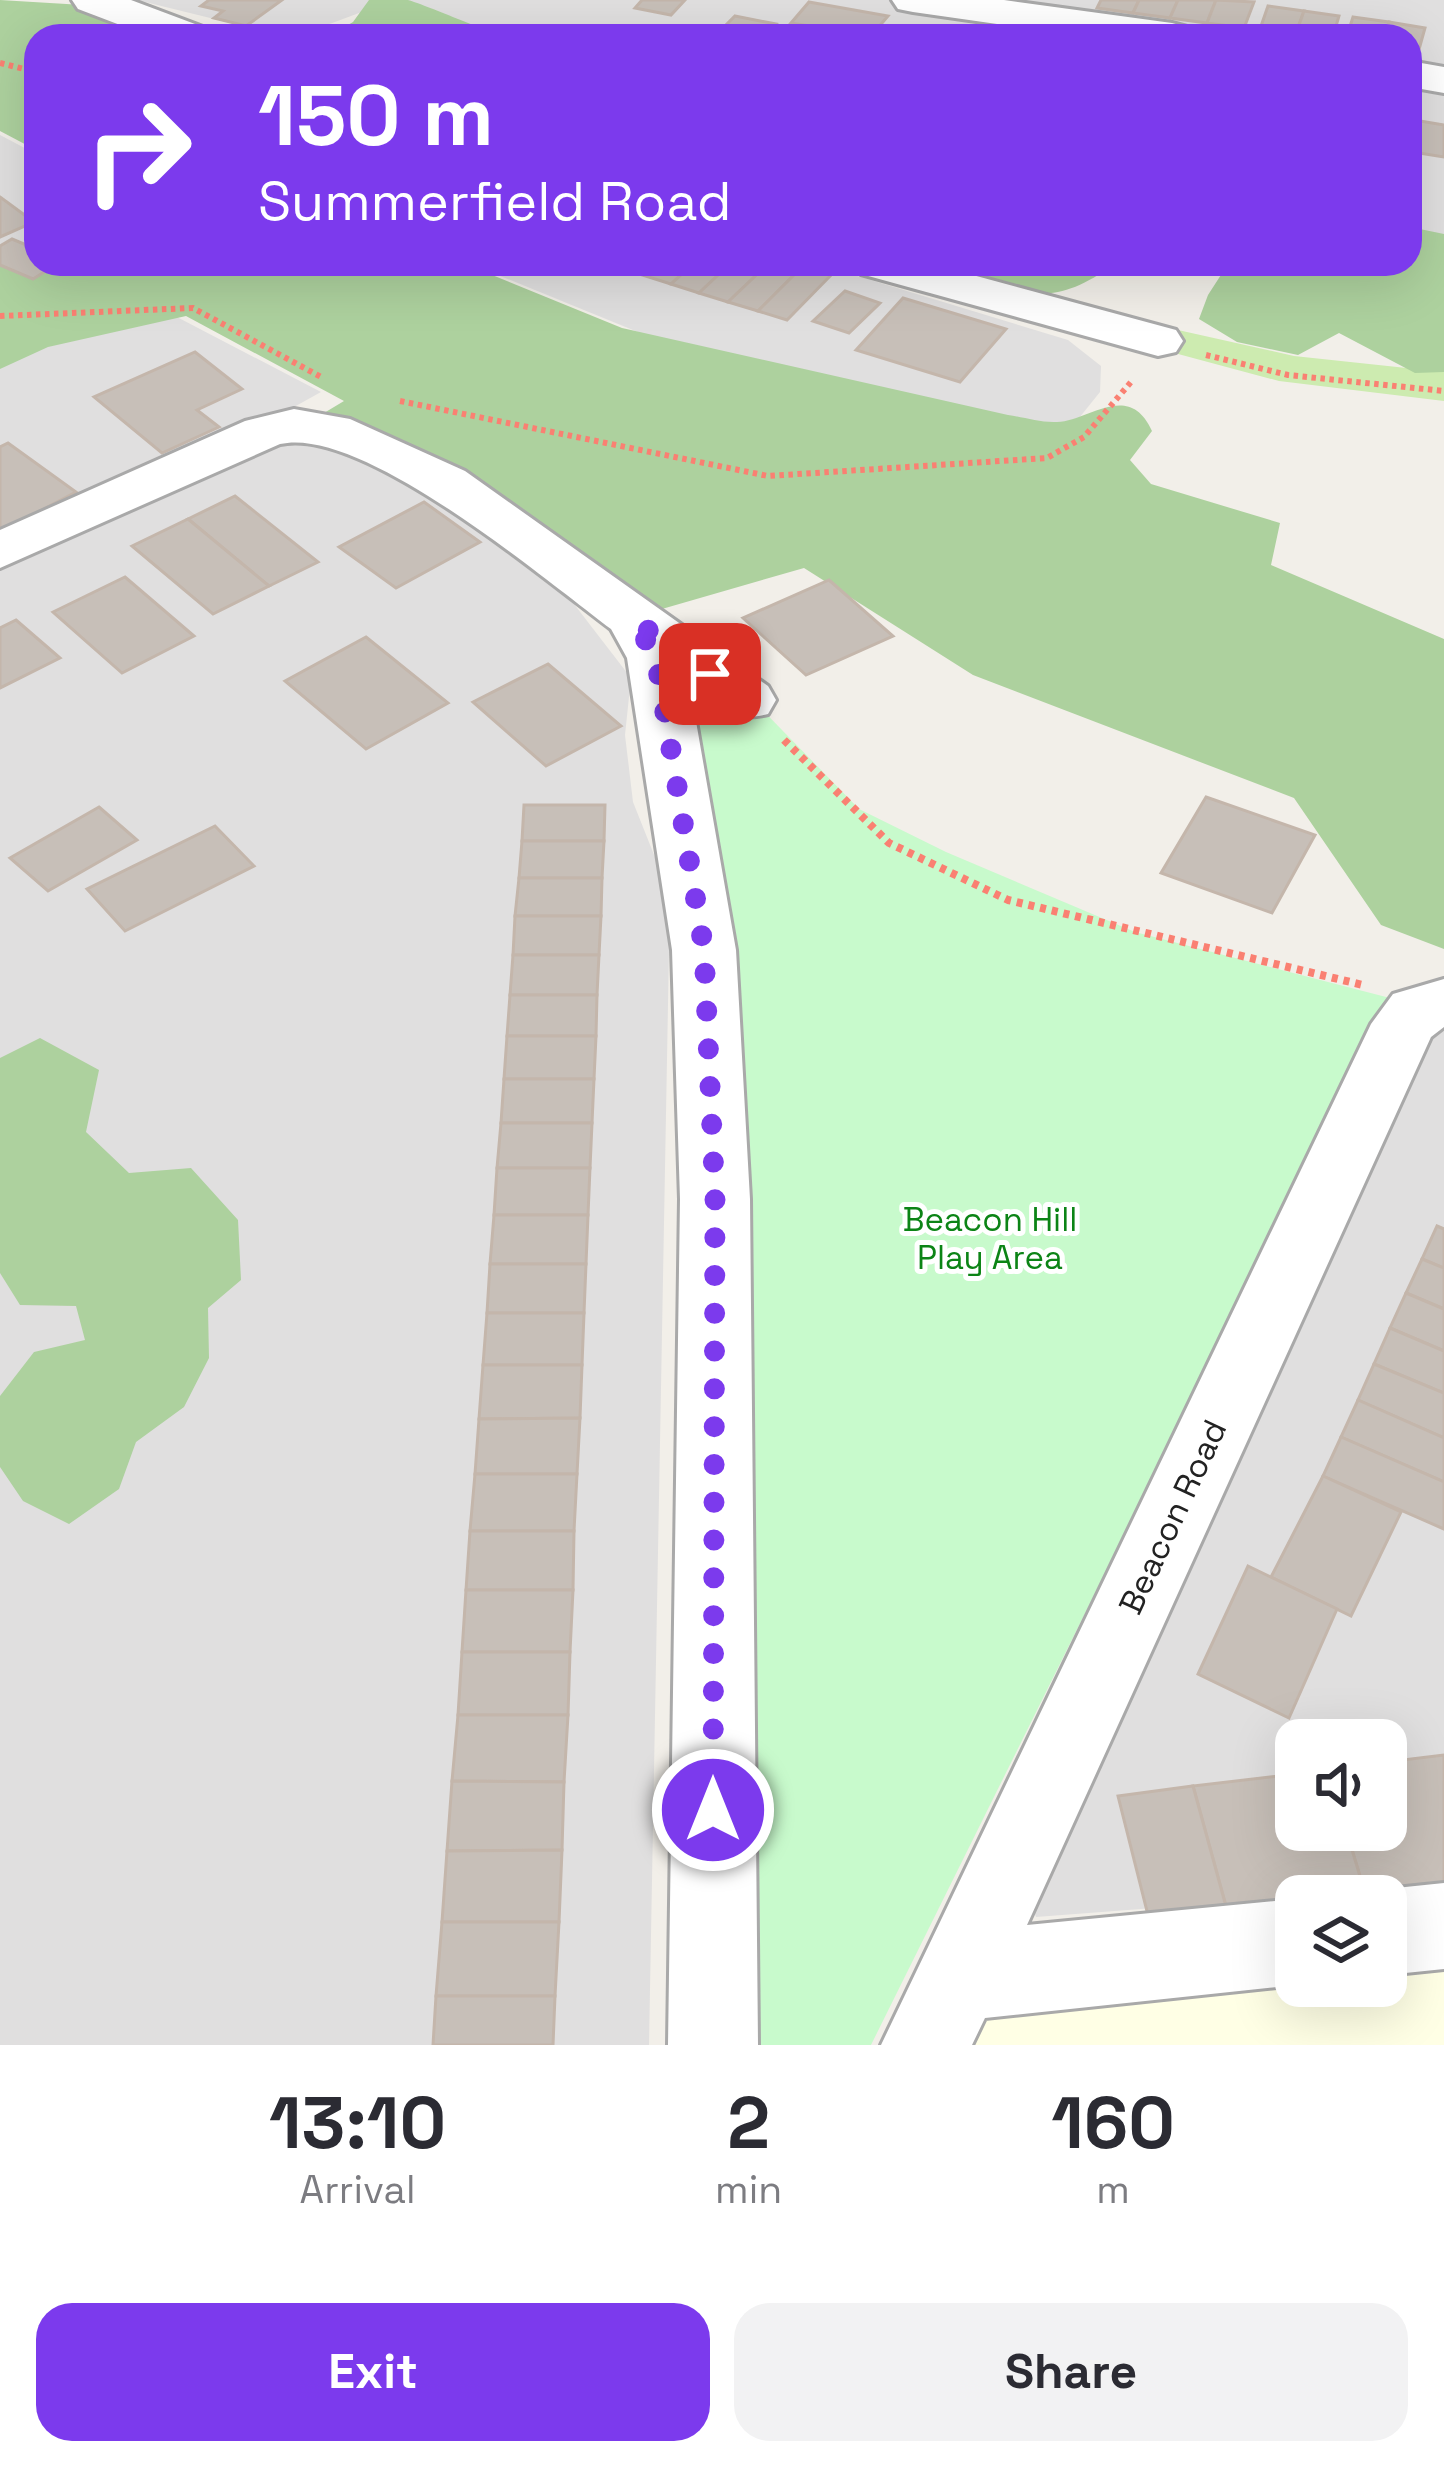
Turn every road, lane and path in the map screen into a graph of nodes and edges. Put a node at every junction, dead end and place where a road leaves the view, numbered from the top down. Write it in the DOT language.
graph roads {
  1 [pos="93,0"];
  2 [pos="913,0"];
  3 [pos="156,24"];
  4 [pos="1086,24"];
  5 [pos="922,276"];
  6 [pos="0,316"];
  7 [pos="1158,340"];
  8 [pos="326,380"];
  9 [pos="1125,385"];
  10 [pos="1444,391"];
  11 [pos="389,399"];
  12 [pos="0,551"];
  13 [pos="635,621"];
  14 [pos="747,700"];
  15 [pos="1439,1004"];
  16 [pos="1444,1927"];
  17 [pos="1407,1930"];
  18 [pos="1275,1946"];
  19 [pos="942,2011"];
  20 [pos="713,2045"];
  1 -- 3 [label="street"];
  2 -- 4 [label="street"];
  5 -- 7 [label="street"];
  6 -- 8 [label="path"];
  7 -- 10 [label="path"];
  9 -- 11 [label="path"];
  12 -- 13 [label="street"];
  13 -- 14 [label="street"];
  13 -- 20 [label="street"];
  14 -- 15 [label="path"];
  15 -- 19 [label="street, Beacon Road"];
  16 -- 17 [label="street"];
  18 -- 19 [label="street"];
}
